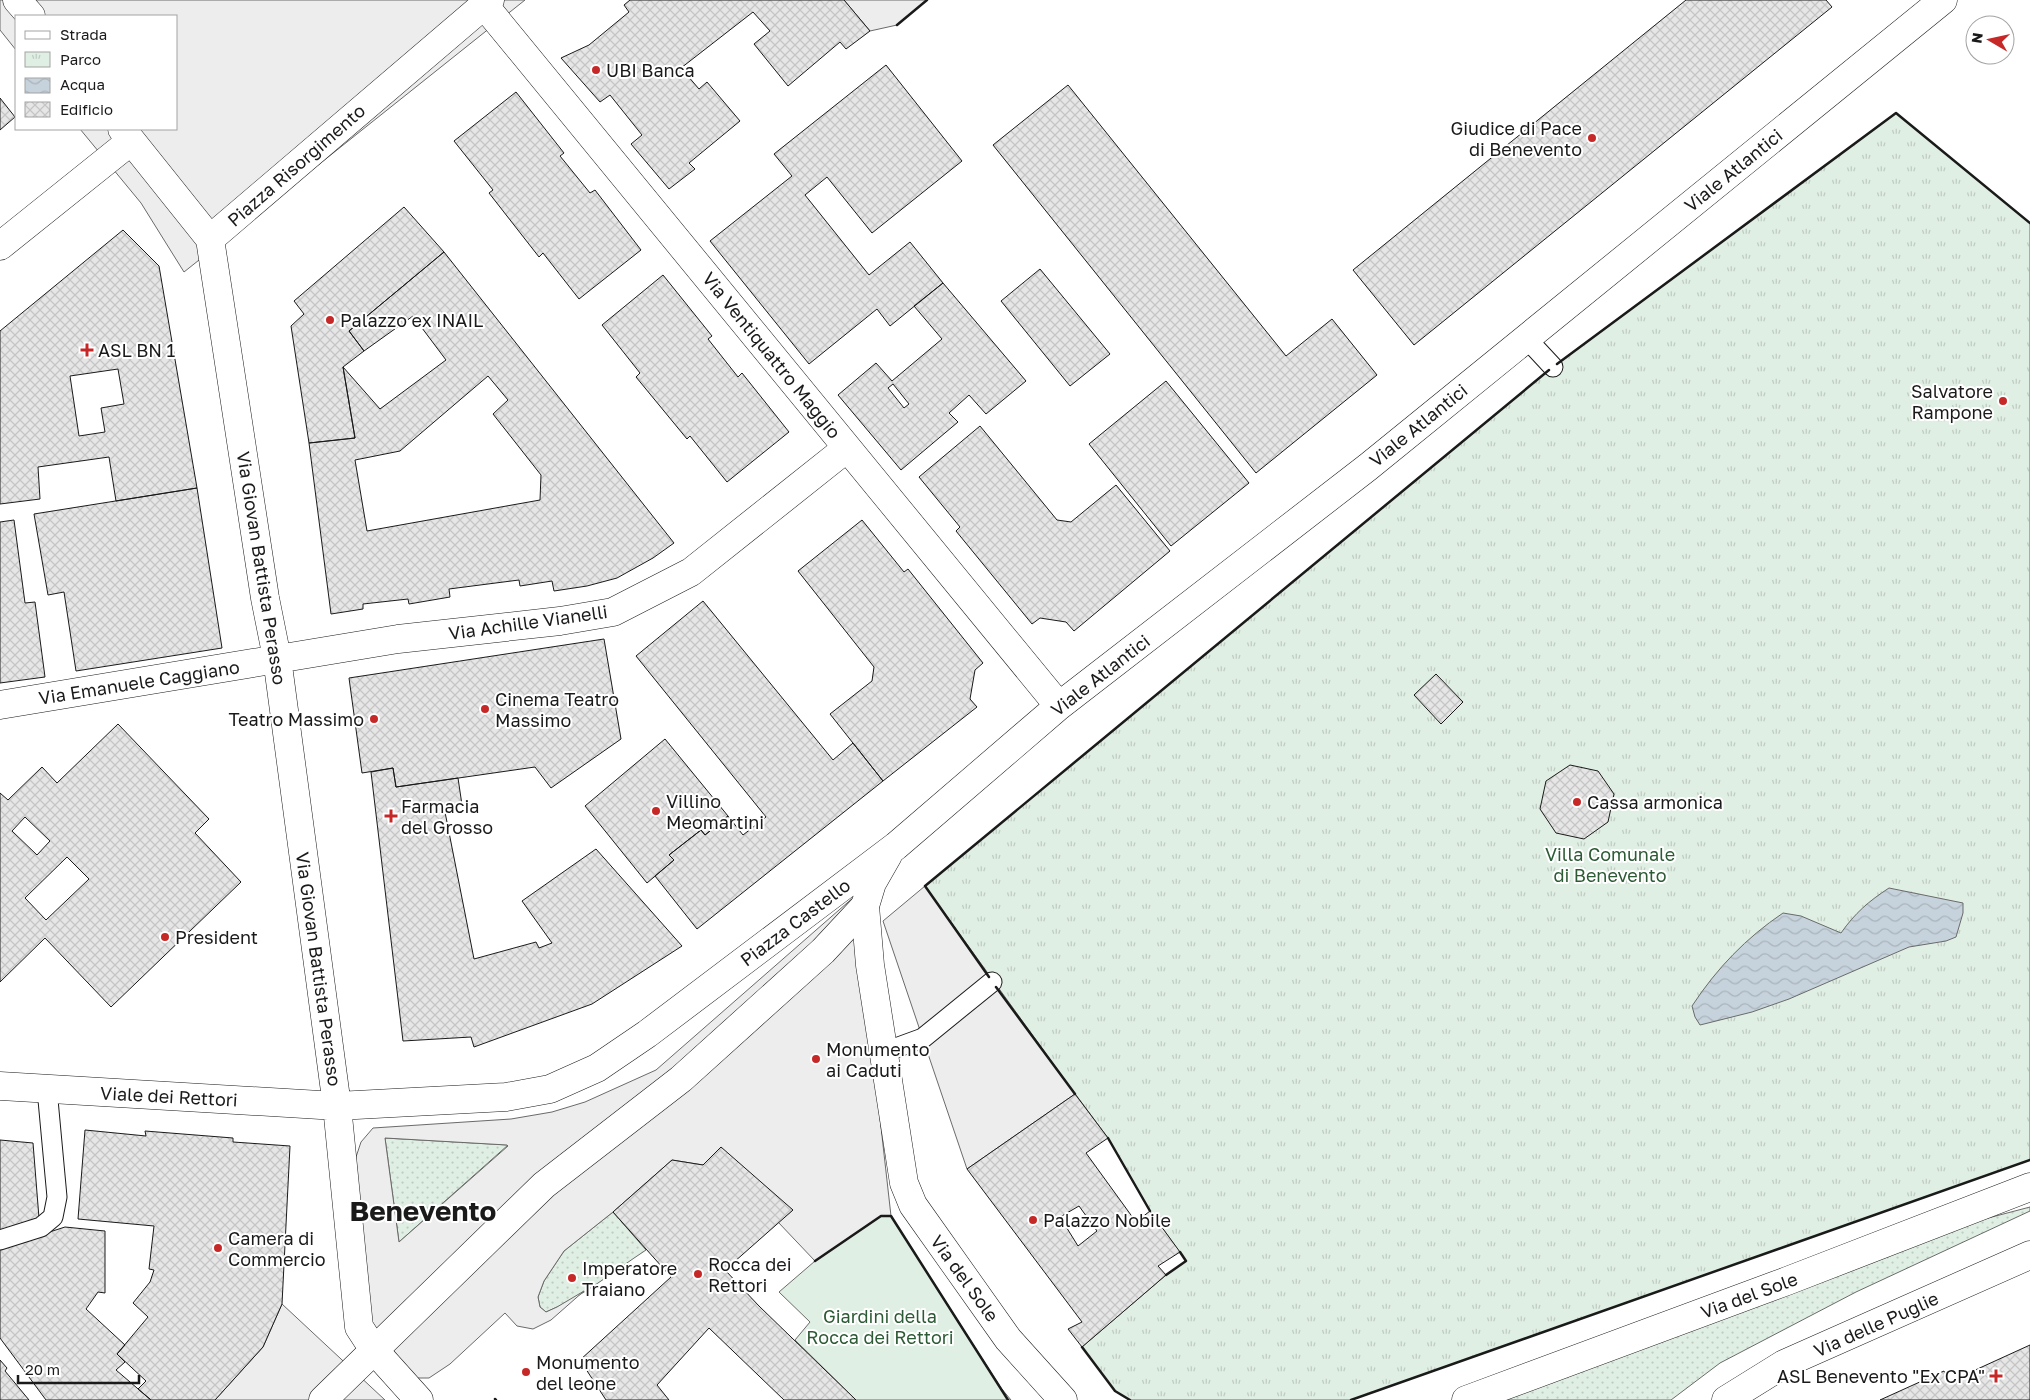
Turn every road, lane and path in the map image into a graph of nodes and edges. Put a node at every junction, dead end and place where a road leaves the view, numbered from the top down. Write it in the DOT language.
graph roads {
  1 [pos="18,0"];
  2 [pos="1943,0"];
  3 [pos="487,2"];
  4 [pos="30,15"];
  5 [pos="126,135"];
  6 [pos="210,239"];
  7 [pos="0,246"];
  8 [pos="1526,338"];
  9 [pos="1553,367"];
  10 [pos="848,448"];
  11 [pos="277,658"];
  12 [pos="0,705"];
  13 [pos="1059,706"];
  14 [pos="892,848"];
  15 [pos="865,906"];
  16 [pos="992,982"];
  17 [pos="882,1053"];
  18 [pos="0,1086"];
  19 [pos="47,1089"];
  20 [pos="337,1106"];
  21 [pos="896,1141"];
  22 [pos="2030,1187"];
  23 [pos="0,1240"];
  24 [pos="2030,1255"];
  25 [pos="374,1350"];
  26 [pos="323,1400"];
  27 [pos="420,1400"];
  28 [pos="1063,1400"];
  29 [pos="1466,1400"];
  30 [pos="1726,1400"];
  1 -- 4 [label="street"];
  2 -- 8 [label="street, Viale Atlantici"];
  3 -- 6 [label="street, Piazza Risorgimento"];
  3 -- 10 [label="street, Via Ventiquattro Maggio"];
  5 -- 6 [label="street, Piazza Risorgimento"];
  5 -- 7 [label="street"];
  6 -- 11 [label="street, Via Giovan Battista Perasso"];
  8 -- 9 [label="lane"];
  8 -- 13 [label="street, Viale Atlantici"];
  10 -- 11 [label="street, Via Achille Vianelli"];
  10 -- 13 [label="street, Via Ventiquattro Maggio"];
  11 -- 12 [label="street, Via Emanuele Caggiano"];
  11 -- 20 [label="street, Via Giovan Battista Perasso"];
  13 -- 14 [label="street, Viale Atlantici"];
  14 -- 15 [label="street, Piazza Castello"];
  14 -- 20 [label="street, Piazza Castello"];
  15 -- 17 [label="street, Piazza Castello"];
  15 -- 25 [label="street, Piazza Castello"];
  16 -- 17 [label="lane"];
  17 -- 21 [label="street, Piazza Castello"];
  18 -- 19 [label="street, Viale dei Rettori"];
  19 -- 20 [label="street, Viale dei Rettori"];
  19 -- 23 [label="lane"];
  20 -- 25 [label="street, Via Giovan Battista Perasso"];
  21 -- 28 [label="street, Via del Sole"];
  22 -- 29 [label="street, Via del Sole"];
  24 -- 30 [label="street, Via delle Puglie"];
  25 -- 26 [label="street, Piazza Castello"];
  25 -- 27 [label="street, Via Giovan Battista Perasso"];
}
